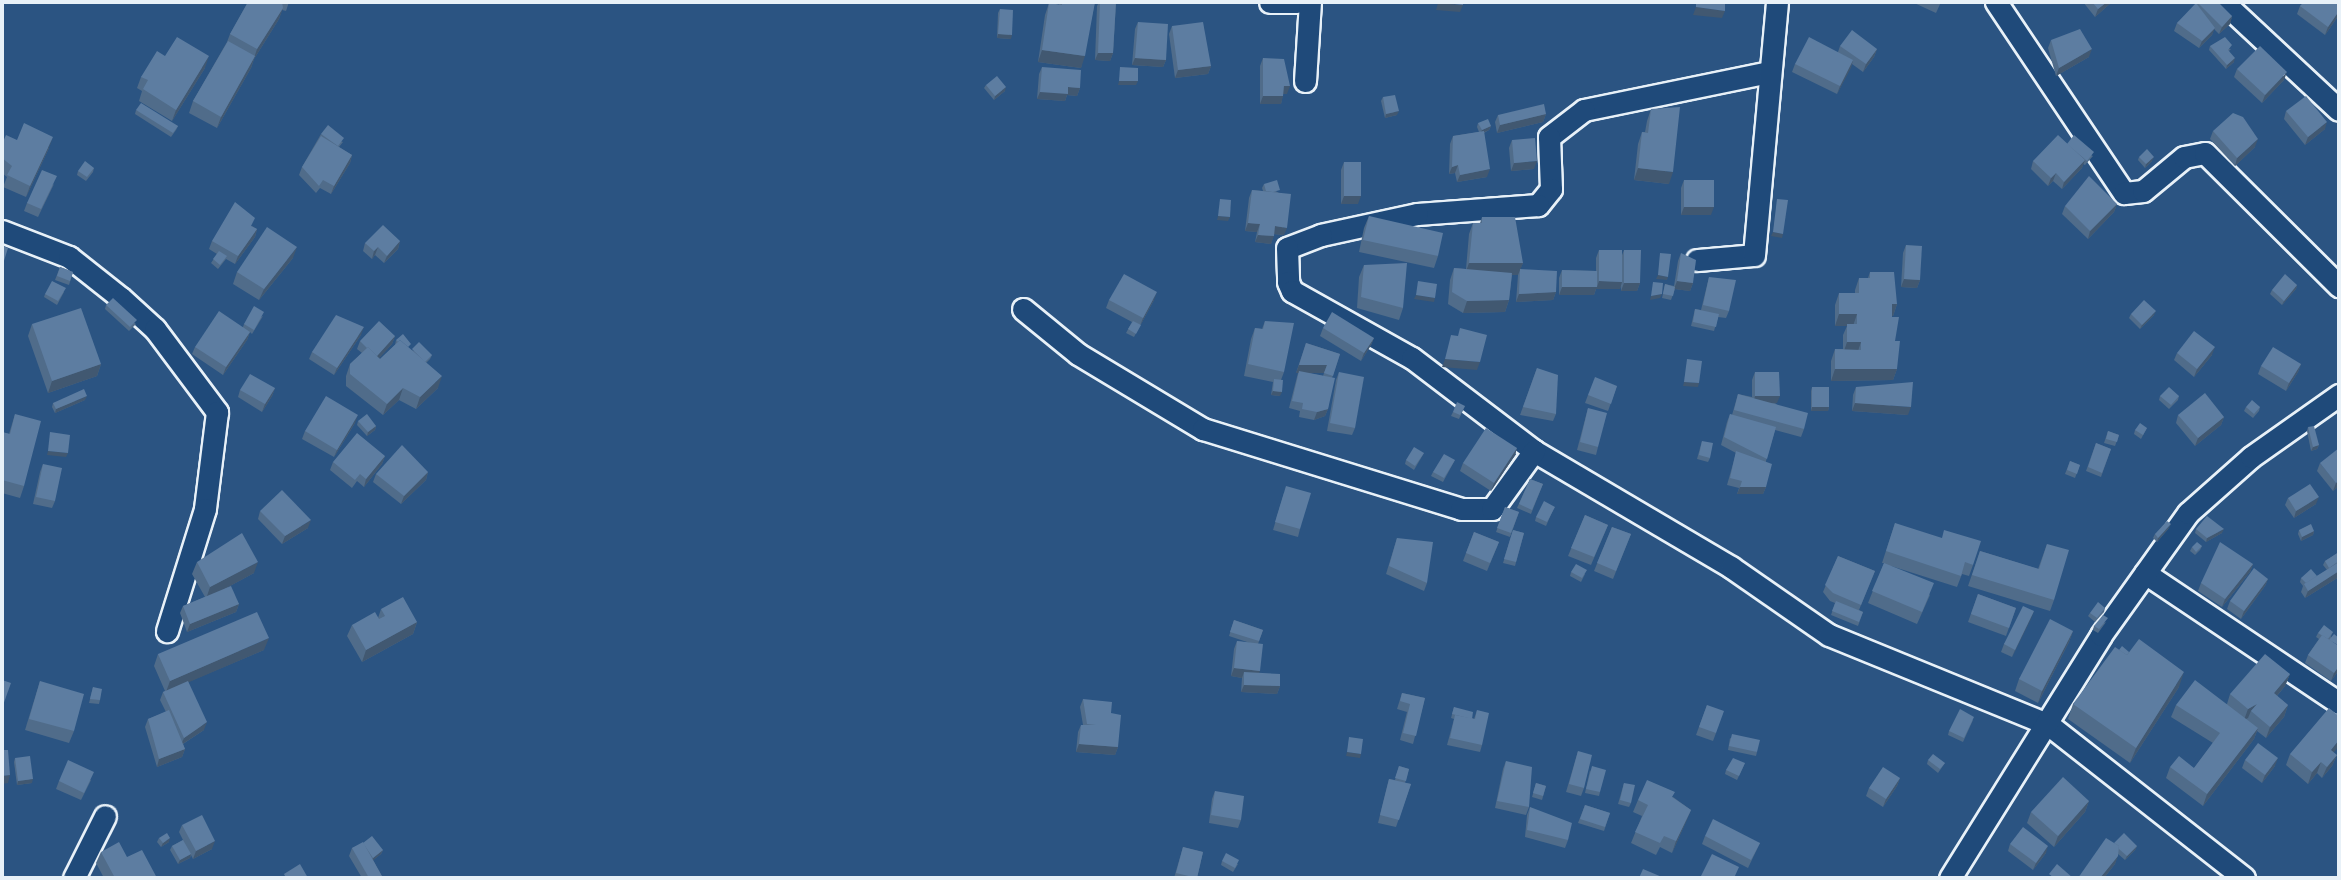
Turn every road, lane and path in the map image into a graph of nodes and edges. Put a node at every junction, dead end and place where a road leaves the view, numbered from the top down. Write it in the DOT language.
graph roads {
  1 [pos="1270,2"];
  2 [pos="1297,2"];
  3 [pos="1310,2"];
  4 [pos="1777,2"];
  5 [pos="1996,2"];
  6 [pos="2223,2"];
  7 [pos="1769,72"];
  8 [pos="1305,81"];
  9 [pos="2338,105"];
  10 [pos="2,231"];
  11 [pos="1697,260"];
  12 [pos="2339,286"];
  13 [pos="1023,309"];
  14 [pos="2339,395"];
  15 [pos="1534,451"];
  16 [pos="2145,573"];
  17 [pos="167,631"];
  18 [pos="2339,703"];
  19 [pos="2049,725"];
  20 [pos="105,816"];
  21 [pos="74,878"];
  22 [pos="1950,878"];
  23 [pos="2244,878"];
  1 -- 2 [label="street"];
  3 -- 8 [label="street"];
  4 -- 7 [label="street"];
  5 -- 12 [label="street"];
  6 -- 9 [label="street"];
  7 -- 11 [label="street"];
  7 -- 15 [label="street"];
  10 -- 17 [label="street"];
  13 -- 15 [label="street"];
  14 -- 16 [label="street"];
  15 -- 19 [label="street"];
  16 -- 18 [label="street"];
  16 -- 19 [label="street"];
  19 -- 22 [label="street"];
  19 -- 23 [label="street"];
  20 -- 21 [label="street"];
}
